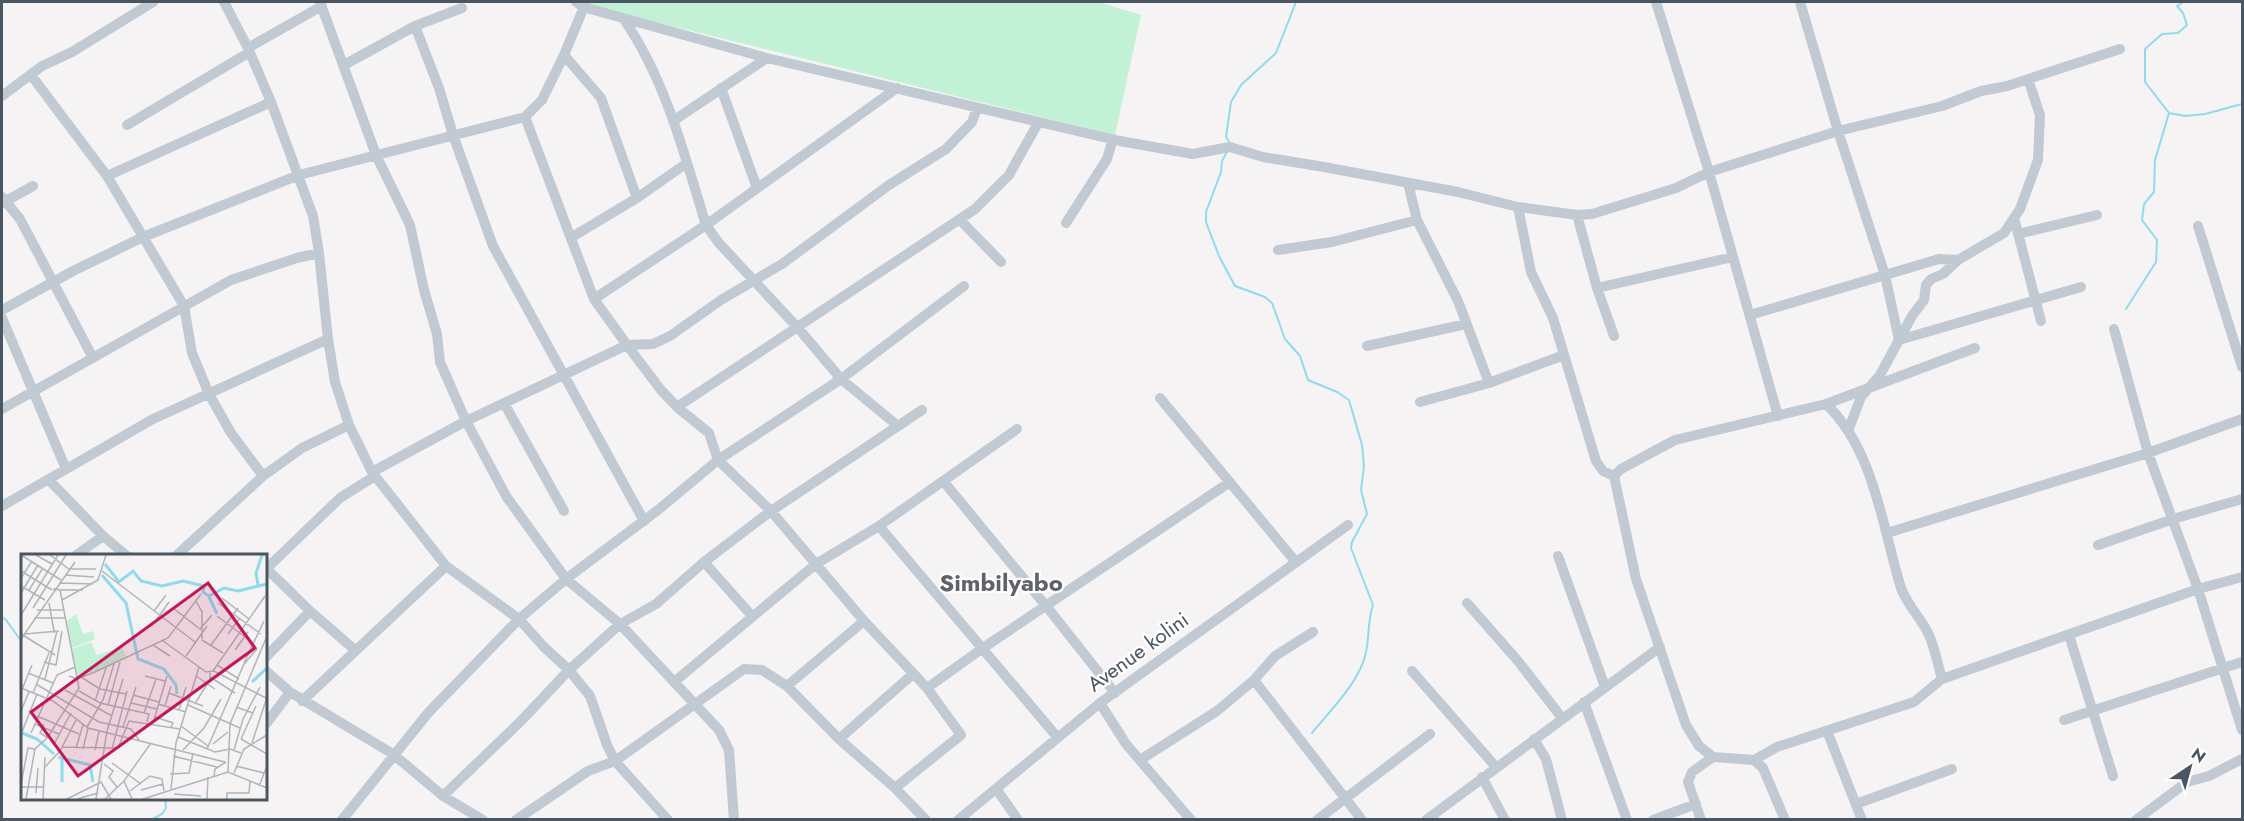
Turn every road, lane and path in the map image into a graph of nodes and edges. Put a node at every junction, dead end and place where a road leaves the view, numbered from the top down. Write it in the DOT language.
graph roads {
  1 [pos="153,2"];
  2 [pos="224,2"];
  3 [pos="1656,2"];
  4 [pos="1800,2"];
  5 [pos="322,3"];
  6 [pos="582,3"];
  7 [pos="462,8"];
  8 [pos="623,18"];
  9 [pos="416,26"];
  10 [pos="2121,49"];
  11 [pos="249,50"];
  12 [pos="564,55"];
  13 [pos="767,58"];
  14 [pos="344,65"];
  15 [pos="31,75"];
  16 [pos="2028,79"];
  17 [pos="721,88"];
  18 [pos="897,88"];
  19 [pos="2,96"];
  20 [pos="271,102"];
  21 [pos="977,108"];
  22 [pos="525,117"];
  23 [pos="673,121"];
  24 [pos="1038,123"];
  25 [pos="127,125"];
  26 [pos="1838,131"];
  27 [pos="453,135"];
  28 [pos="1113,140"];
  29 [pos="376,154"];
  30 [pos="687,163"];
  31 [pos="1709,172"];
  32 [pos="299,175"];
  33 [pos="107,176"];
  34 [pos="1408,183"];
  35 [pos="33,186"];
  36 [pos="757,188"];
  37 [pos="637,198"];
  38 [pos="2,201"];
  39 [pos="1518,207"];
  40 [pos="1577,214"];
  41 [pos="2097,215"];
  42 [pos="2014,218"];
  43 [pos="960,220"];
  44 [pos="1417,220"];
  45 [pos="1066,223"];
  46 [pos="706,225"];
  47 [pos="2198,226"];
  48 [pos="2018,234"];
  49 [pos="143,237"];
  50 [pos="572,237"];
  51 [pos="1278,250"];
  52 [pos="320,253"];
  53 [pos="1733,256"];
  54 [pos="1958,260"];
  55 [pos="1001,262"];
  56 [pos="1885,275"];
  57 [pos="53,282"];
  58 [pos="753,283"];
  59 [pos="964,286"];
  60 [pos="2081,287"];
  61 [pos="1597,288"];
  62 [pos="594,299"];
  63 [pos="2035,300"];
  64 [pos="184,306"];
  65 [pos="2,310"];
  66 [pos="1750,315"];
  67 [pos="2,318"];
  68 [pos="2041,321"];
  69 [pos="1466,324"];
  70 [pos="798,328"];
  71 [pos="2114,329"];
  72 [pos="1614,336"];
  73 [pos="328,339"];
  74 [pos="1899,340"];
  75 [pos="627,345"];
  76 [pos="1367,346"];
  77 [pos="1975,348"];
  78 [pos="1564,356"];
  79 [pos="93,358"];
  80 [pos="2242,367"];
  81 [pos="564,376"];
  82 [pos="841,378"];
  83 [pos="1489,383"];
  84 [pos="1868,387"];
  85 [pos="34,391"];
  86 [pos="209,394"];
  87 [pos="1160,398"];
  88 [pos="1420,402"];
  89 [pos="504,403"];
  90 [pos="1826,404"];
  91 [pos="677,407"];
  92 [pos="2,409"];
  93 [pos="922,410"];
  94 [pos="1778,416"];
  95 [pos="2242,419"];
  96 [pos="466,421"];
  97 [pos="349,425"];
  98 [pos="898,426"];
  99 [pos="1017,429"];
  100 [pos="1848,431"];
  101 [pos="2148,453"];
  102 [pos="718,460"];
  103 [pos="66,469"];
  104 [pos="373,474"];
  105 [pos="263,476"];
  106 [pos="1614,476"];
  107 [pos="49,480"];
  108 [pos="944,482"];
  109 [pos="1230,482"];
  110 [pos="2242,499"];
  111 [pos="2,506"];
  112 [pos="564,511"];
  113 [pos="771,511"];
  114 [pos="2172,519"];
  115 [pos="644,521"];
  116 [pos="1348,525"];
  117 [pos="879,526"];
  118 [pos="1887,533"];
  119 [pos="103,536"];
  120 [pos="2098,545"];
  121 [pos="76,554"];
  122 [pos="126,554"];
  123 [pos="177,554"];
  124 [pos="1558,556"];
  125 [pos="1295,561"];
  126 [pos="704,562"];
  127 [pos="816,564"];
  128 [pos="446,566"];
  129 [pos="267,567"];
  130 [pos="267,569"];
  131 [pos="2242,577"];
  132 [pos="566,579"];
  133 [pos="2198,589"];
  134 [pos="1467,603"];
  135 [pos="1047,607"];
  136 [pos="310,611"];
  137 [pos="752,616"];
  138 [pos="519,619"];
  139 [pos="864,621"];
  140 [pos="620,624"];
  141 [pos="1313,632"];
  142 [pos="2069,635"];
  143 [pos="1660,647"];
  144 [pos="983,648"];
  145 [pos="355,650"];
  146 [pos="267,656"];
  147 [pos="2242,662"];
  148 [pos="2223,668"];
  149 [pos="569,670"];
  150 [pos="1412,671"];
  151 [pos="267,672"];
  152 [pos="914,674"];
  153 [pos="1942,679"];
  154 [pos="1254,680"];
  155 [pos="674,682"];
  156 [pos="787,686"];
  157 [pos="1605,687"];
  158 [pos="927,688"];
  159 [pos="290,692"];
  160 [pos="1114,693"];
  161 [pos="302,700"];
  162 [pos="1584,702"];
  163 [pos="694,703"];
  164 [pos="1100,703"];
  165 [pos="2092,711"];
  166 [pos="1562,718"];
  167 [pos="2064,720"];
  168 [pos="267,723"];
  169 [pos="2242,730"];
  170 [pos="1827,731"];
  171 [pos="1430,734"];
  172 [pos="1058,738"];
  173 [pos="839,739"];
  174 [pos="1534,739"];
  175 [pos="393,754"];
  176 [pos="1713,757"];
  177 [pos="2242,759"];
  178 [pos="1140,760"];
  179 [pos="1754,760"];
  180 [pos="615,761"];
  181 [pos="1496,767"];
  182 [pos="1952,770"];
  183 [pos="2113,776"];
  184 [pos="1482,777"];
  185 [pos="895,788"];
  186 [pos="997,790"];
  187 [pos="443,796"];
  188 [pos="1345,797"];
  189 [pos="1696,804"];
  190 [pos="1856,804"];
  191 [pos="1433,817"];
  192 [pos="342,819"];
  193 [pos="483,819"];
  194 [pos="516,819"];
  195 [pos="668,819"];
  196 [pos="734,819"];
  197 [pos="926,819"];
  198 [pos="958,819"];
  199 [pos="1018,819"];
  200 [pos="1191,819"];
  201 [pos="1317,819"];
  202 [pos="1362,819"];
  203 [pos="1505,819"];
  204 [pos="1562,819"];
  205 [pos="1627,819"];
  206 [pos="1653,819"];
  207 [pos="1701,819"];
  208 [pos="1785,819"];
  209 [pos="1862,819"];
  210 [pos="2136,819"];
  1 -- 15 [label="street"];
  2 -- 11 [label="street"];
  3 -- 31 [label="street"];
  4 -- 26 [label="street"];
  5 -- 11 [label="street"];
  5 -- 14 [label="street"];
  6 -- 8 [label="street"];
  6 -- 12 [label="street"];
  7 -- 9 [label="street"];
  8 -- 13 [label="street"];
  8 -- 23 [label="street"];
  9 -- 14 [label="street"];
  9 -- 27 [label="street"];
  10 -- 16 [label="street"];
  11 -- 20 [label="street"];
  11 -- 25 [label="street"];
  12 -- 22 [label="street"];
  12 -- 37 [label="street"];
  13 -- 17 [label="street"];
  13 -- 18 [label="street"];
  14 -- 29 [label="street"];
  15 -- 19 [label="street"];
  15 -- 33 [label="street"];
  16 -- 26 [label="street"];
  16 -- 42 [label="street"];
  17 -- 23 [label="street"];
  17 -- 36 [label="street"];
  18 -- 21 [label="street"];
  18 -- 36 [label="street"];
  20 -- 32 [label="street"];
  20 -- 33 [label="street"];
  21 -- 24 [label="street"];
  21 -- 58 [label="street"];
  22 -- 27 [label="street"];
  22 -- 50 [label="street"];
  23 -- 30 [label="street"];
  24 -- 28 [label="street"];
  24 -- 43 [label="street"];
  26 -- 31 [label="street"];
  26 -- 56 [label="street"];
  27 -- 29 [label="street"];
  27 -- 81 [label="street"];
  28 -- 34 [label="street"];
  28 -- 45 [label="street"];
  29 -- 32 [label="street"];
  29 -- 96 [label="street"];
  30 -- 37 [label="street"];
  30 -- 46 [label="street"];
  31 -- 40 [label="street"];
  31 -- 53 [label="street"];
  32 -- 49 [label="street"];
  32 -- 52 [label="street"];
  33 -- 49 [label="street"];
  34 -- 39 [label="street"];
  34 -- 44 [label="street"];
  35 -- 38 [label="street"];
  36 -- 46 [label="street"];
  37 -- 50 [label="street"];
  38 -- 57 [label="street"];
  39 -- 40 [label="street"];
  39 -- 78 [label="street"];
  40 -- 61 [label="street"];
  41 -- 48 [label="street"];
  42 -- 48 [label="street"];
  42 -- 54 [label="street"];
  43 -- 55 [label="street"];
  43 -- 70 [label="street"];
  44 -- 51 [label="street"];
  44 -- 69 [label="street"];
  46 -- 58 [label="street"];
  46 -- 62 [label="street"];
  47 -- 80 [label="street"];
  48 -- 63 [label="street"];
  49 -- 57 [label="street"];
  49 -- 64 [label="street"];
  50 -- 62 [label="street"];
  52 -- 64 [label="street"];
  52 -- 73 [label="street"];
  53 -- 61 [label="street"];
  53 -- 66 [label="street"];
  54 -- 56 [label="street"];
  54 -- 74 [label="street"];
  56 -- 66 [label="street"];
  56 -- 74 [label="street"];
  57 -- 65 [label="street"];
  57 -- 79 [label="street"];
  58 -- 70 [label="street"];
  58 -- 75 [label="street"];
  59 -- 82 [label="street"];
  60 -- 63 [label="street"];
  61 -- 72 [label="street"];
  62 -- 75 [label="street"];
  63 -- 68 [label="street"];
  63 -- 74 [label="street"];
  64 -- 79 [label="street"];
  64 -- 86 [label="street"];
  66 -- 94 [label="street"];
  67 -- 85 [label="street"];
  69 -- 76 [label="street"];
  69 -- 83 [label="street"];
  70 -- 82 [label="street"];
  70 -- 91 [label="street"];
  71 -- 101 [label="street"];
  73 -- 86 [label="street"];
  73 -- 97 [label="street"];
  74 -- 84 [label="street"];
  75 -- 81 [label="street"];
  75 -- 91 [label="street"];
  77 -- 84 [label="street"];
  78 -- 83 [label="street"];
  78 -- 106 [label="street"];
  79 -- 85 [label="street"];
  81 -- 89 [label="street"];
  81 -- 115 [label="street"];
  82 -- 98 [label="street"];
  82 -- 102 [label="street"];
  83 -- 88 [label="street"];
  84 -- 90 [label="street"];
  84 -- 100 [label="street"];
  85 -- 92 [label="street"];
  85 -- 103 [label="street"];
  86 -- 103 [label="street"];
  86 -- 105 [label="street"];
  87 -- 109 [label="street"];
  89 -- 96 [label="street"];
  89 -- 112 [label="street"];
  90 -- 94 [label="street"];
  90 -- 100 [label="street"];
  91 -- 102 [label="street"];
  93 -- 98 [label="street"];
  94 -- 106 [label="street"];
  95 -- 101 [label="street"];
  96 -- 104 [label="street"];
  96 -- 132 [label="street"];
  97 -- 104 [label="street"];
  97 -- 105 [label="street"];
  98 -- 113 [label="street"];
  99 -- 108 [label="street"];
  100 -- 118 [label="street"];
  101 -- 114 [label="street"];
  101 -- 118 [label="street"];
  102 -- 113 [label="street"];
  102 -- 115 [label="street"];
  103 -- 107 [label="street"];
  104 -- 128 [label="street"];
  104 -- 129 [label="street"];
  105 -- 123 [label="street"];
  106 -- 143 [label="street"];
  107 -- 111 [label="street"];
  107 -- 119 [label="street"];
  108 -- 117 [label="street"];
  108 -- 135 [label="street"];
  109 -- 125 [label="street"];
  109 -- 135 [label="street"];
  110 -- 114 [label="street"];
  113 -- 126 [label="street"];
  113 -- 127 [label="street"];
  114 -- 120 [label="street"];
  114 -- 133 [label="street"];
  115 -- 132 [label="street"];
  116 -- 125 [label="street, Avenue kolini"];
  117 -- 127 [label="street"];
  117 -- 144 [label="street"];
  118 -- 153 [label="street"];
  119 -- 121 [label="street"];
  119 -- 122 [label="street"];
  124 -- 157 [label="street"];
  125 -- 160 [label="street, Avenue kolini"];
  126 -- 137 [label="street"];
  126 -- 140 [label="street"];
  127 -- 137 [label="street"];
  127 -- 139 [label="street"];
  128 -- 138 [label="street"];
  128 -- 145 [label="street"];
  130 -- 136 [label="street"];
  131 -- 133 [label="street"];
  132 -- 138 [label="street"];
  132 -- 140 [label="street"];
  133 -- 142 [label="street"];
  133 -- 148 [label="street"];
  134 -- 166 [label="street"];
  135 -- 144 [label="street"];
  135 -- 160 [label="street"];
  136 -- 145 [label="street"];
  136 -- 146 [label="street"];
  137 -- 155 [label="street"];
  138 -- 149 [label="street"];
  138 -- 175 [label="street"];
  139 -- 152 [label="street"];
  139 -- 156 [label="street"];
  140 -- 149 [label="street"];
  140 -- 155 [label="street"];
  141 -- 154 [label="street"];
  142 -- 153 [label="street"];
  142 -- 165 [label="street"];
  143 -- 157 [label="street"];
  143 -- 176 [label="street"];
  144 -- 158 [label="street"];
  144 -- 172 [label="street"];
  145 -- 161 [label="street"];
  147 -- 148 [label="street"];
  148 -- 165 [label="street"];
  148 -- 169 [label="street"];
  149 -- 180 [label="street"];
  149 -- 187 [label="street"];
  150 -- 181 [label="street"];
  151 -- 159 [label="street"];
  152 -- 158 [label="street"];
  152 -- 173 [label="street"];
  153 -- 170 [label="street"];
  154 -- 178 [label="street"];
  154 -- 188 [label="street"];
  155 -- 163 [label="street"];
  156 -- 163 [label="street"];
  156 -- 173 [label="street"];
  157 -- 162 [label="street"];
  158 -- 185 [label="street"];
  159 -- 161 [label="street"];
  159 -- 168 [label="street"];
  160 -- 164 [label="street, Avenue kolini"];
  161 -- 175 [label="street"];
  162 -- 166 [label="street"];
  162 -- 205 [label="street"];
  163 -- 180 [label="street"];
  163 -- 196 [label="street"];
  164 -- 172 [label="street, Avenue kolini"];
  164 -- 178 [label="street"];
  165 -- 167 [label="street"];
  165 -- 183 [label="street"];
  166 -- 174 [label="street"];
  170 -- 179 [label="street"];
  170 -- 190 [label="street"];
  171 -- 188 [label="street"];
  172 -- 186 [label="street, Avenue kolini"];
  173 -- 185 [label="street"];
  174 -- 181 [label="street"];
  174 -- 204 [label="street"];
  175 -- 187 [label="street"];
  175 -- 192 [label="street"];
  176 -- 179 [label="street"];
  176 -- 189 [label="street"];
  177 -- 210 [label="street"];
  178 -- 200 [label="street"];
  179 -- 208 [label="street"];
  180 -- 194 [label="street"];
  180 -- 195 [label="street"];
  181 -- 184 [label="street"];
  182 -- 190 [label="street"];
  184 -- 191 [label="street"];
  184 -- 203 [label="street"];
  185 -- 197 [label="street"];
  186 -- 198 [label="street, Avenue kolini"];
  186 -- 199 [label="street"];
  187 -- 193 [label="street"];
  188 -- 201 [label="street"];
  188 -- 202 [label="street"];
  189 -- 206 [label="street"];
  189 -- 207 [label="street"];
  190 -- 209 [label="street"];
}
